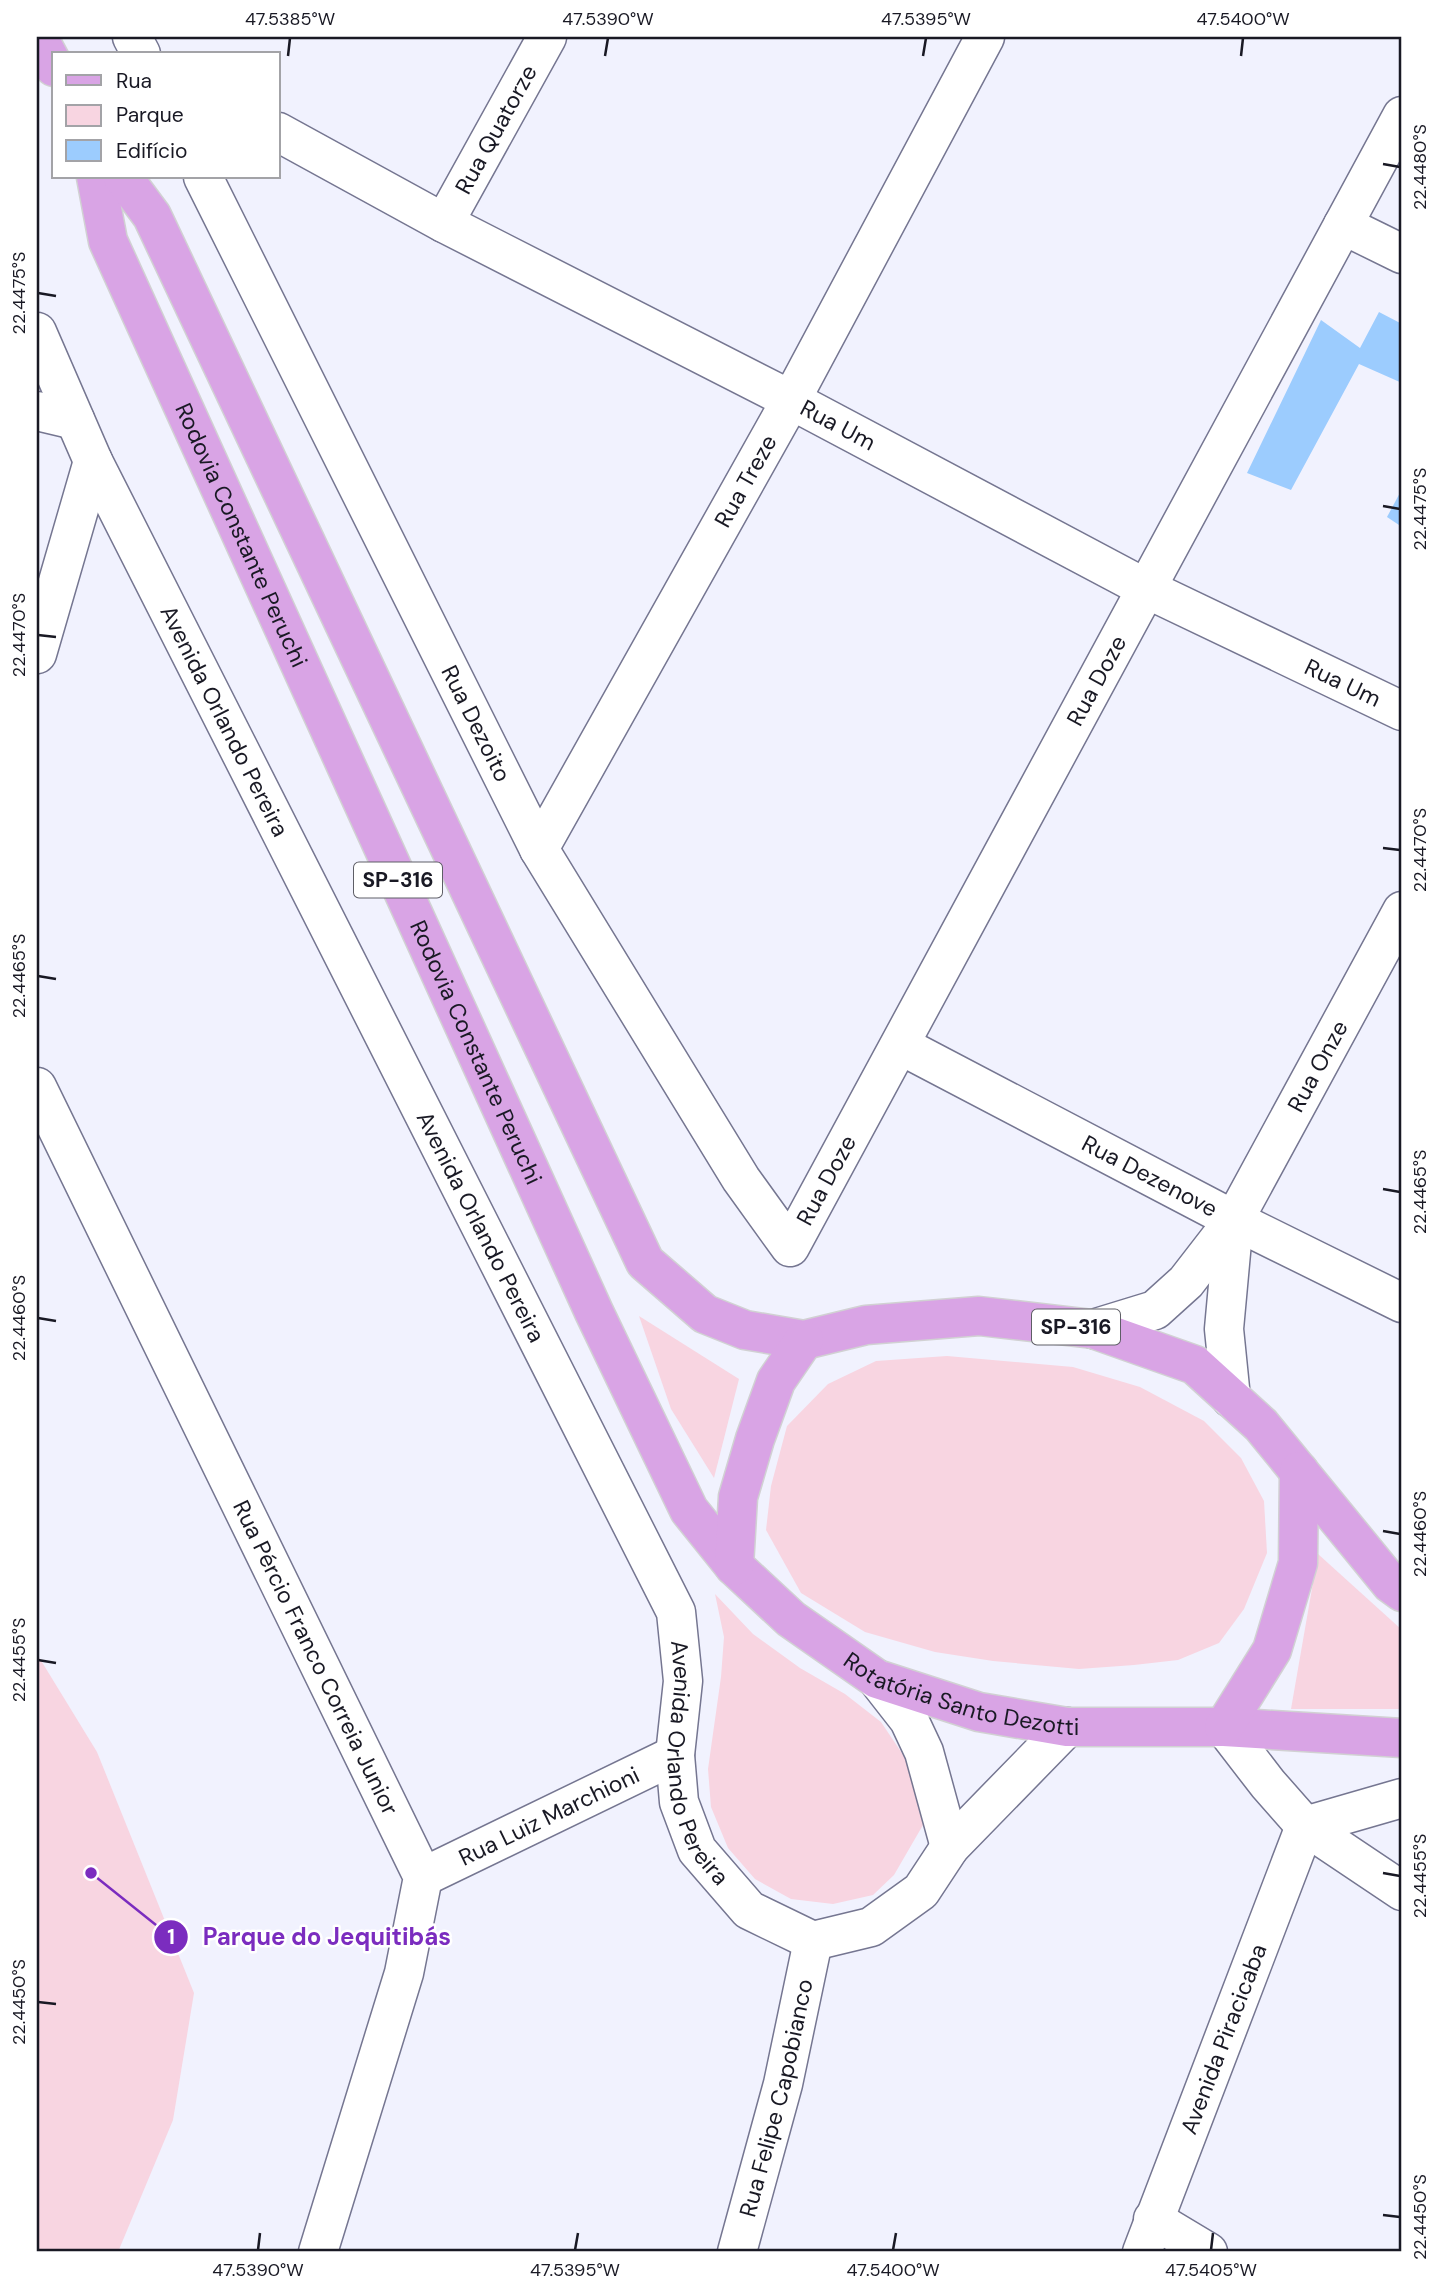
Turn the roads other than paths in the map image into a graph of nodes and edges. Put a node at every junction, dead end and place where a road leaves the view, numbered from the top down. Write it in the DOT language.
graph roads {
  1 [pos="38,37"];
  2 [pos="547,37"];
  3 [pos="985,37"];
  4 [pos="52,63"];
  5 [pos="1402,116"];
  6 [pos="280,133"];
  7 [pos="96,178"];
  8 [pos="124,178"];
  9 [pos="204,178"];
  10 [pos="444,223"];
  11 [pos="1343,225"];
  12 [pos="1402,254"];
  13 [pos="37,332"];
  14 [pos="791,400"];
  15 [pos="37,411"];
  16 [pos="75,420"];
  17 [pos="93,461"];
  18 [pos="1147,589"];
  19 [pos="37,654"];
  20 [pos="1402,711"];
  21 [pos="539,849"];
  22 [pos="1402,911"];
  23 [pos="900,1045"];
  24 [pos="37,1087"];
  25 [pos="1234,1220"];
  26 [pos="790,1247"];
  27 [pos="1402,1303"];
  28 [pos="1093,1329"];
  29 [pos="804,1340"];
  30 [pos="1231,1398"];
  31 [pos="1299,1471"];
  32 [pos="734,1566"];
  33 [pos="1402,1592"];
  34 [pos="877,1678"];
  35 [pos="1067,1727"];
  36 [pos="1224,1727"];
  37 [pos="1402,1738"];
  38 [pos="675,1755"];
  39 [pos="1402,1798"];
  40 [pos="1305,1826"];
  41 [pos="950,1847"];
  42 [pos="424,1877"];
  43 [pos="1402,1891"];
  44 [pos="813,1941"];
  45 [pos="1148,2235"];
  46 [pos="318,2252"];
  47 [pos="737,2252"];
  48 [pos="1208,2252"];
  1 -- 4 [label="main road"];
  2 -- 10 [label="street, Rua Quatorze"];
  3 -- 14 [label="street, Rua Treze"];
  5 -- 11 [label="street, Rua Doze"];
  6 -- 10 [label="street, Rua Um"];
  7 -- 32 [label="main road, Rodovia Constante Peruchi / SP-316"];
  8 -- 29 [label="main road, SP-316"];
  9 -- 21 [label="street, Rua Dezoito"];
  10 -- 14 [label="street, Rua Um"];
  11 -- 12 [label="street"];
  11 -- 18 [label="street, Rua Doze"];
  13 -- 16 [label="street, Avenida Orlando Pereira"];
  14 -- 18 [label="street, Rua Um"];
  14 -- 21 [label="street, Rua Treze"];
  15 -- 16 [label="street"];
  16 -- 17 [label="street, Avenida Orlando Pereira"];
  17 -- 19 [label="street"];
  17 -- 38 [label="street, Avenida Orlando Pereira"];
  18 -- 20 [label="street, Rua Um"];
  18 -- 23 [label="street, Rua Doze"];
  21 -- 26 [label="street, Rua Dezoito"];
  22 -- 25 [label="street, Rua Onze"];
  23 -- 25 [label="street, Rua Dezenove"];
  23 -- 26 [label="street, Rua Doze"];
  24 -- 42 [label="street, Rua Pércio Franco Correia Junior"];
  25 -- 27 [label="street, Rua Dezenove"];
  25 -- 28 [label="street"];
  25 -- 30 [label="street"];
  28 -- 29 [label="main road, SP-316"];
  28 -- 30 [label="main road, SP-316"];
  29 -- 32 [label="main road"];
  30 -- 31 [label="main road, SP-316"];
  31 -- 33 [label="main road, SP-316"];
  31 -- 36 [label="main road"];
  32 -- 34 [label="main road, Rotatória Santo Dezotti / SP-316"];
  34 -- 35 [label="main road, Rotatória Santo Dezotti / SP-316"];
  34 -- 41 [label="street"];
  35 -- 36 [label="main road, Rotatória Santo Dezotti / SP-316"];
  35 -- 41 [label="street"];
  36 -- 37 [label="main road, SP-316"];
  36 -- 40 [label="street"];
  38 -- 42 [label="street, Rua Luiz Marchioni"];
  38 -- 44 [label="street, Avenida Orlando Pereira"];
  39 -- 40 [label="street"];
  40 -- 43 [label="street"];
  40 -- 45 [label="street, Avenida Piracicaba"];
  41 -- 44 [label="street"];
  42 -- 46 [label="street"];
  44 -- 47 [label="street, Rua Felipe Capobianco"];
  45 -- 48 [label="street"];
}
